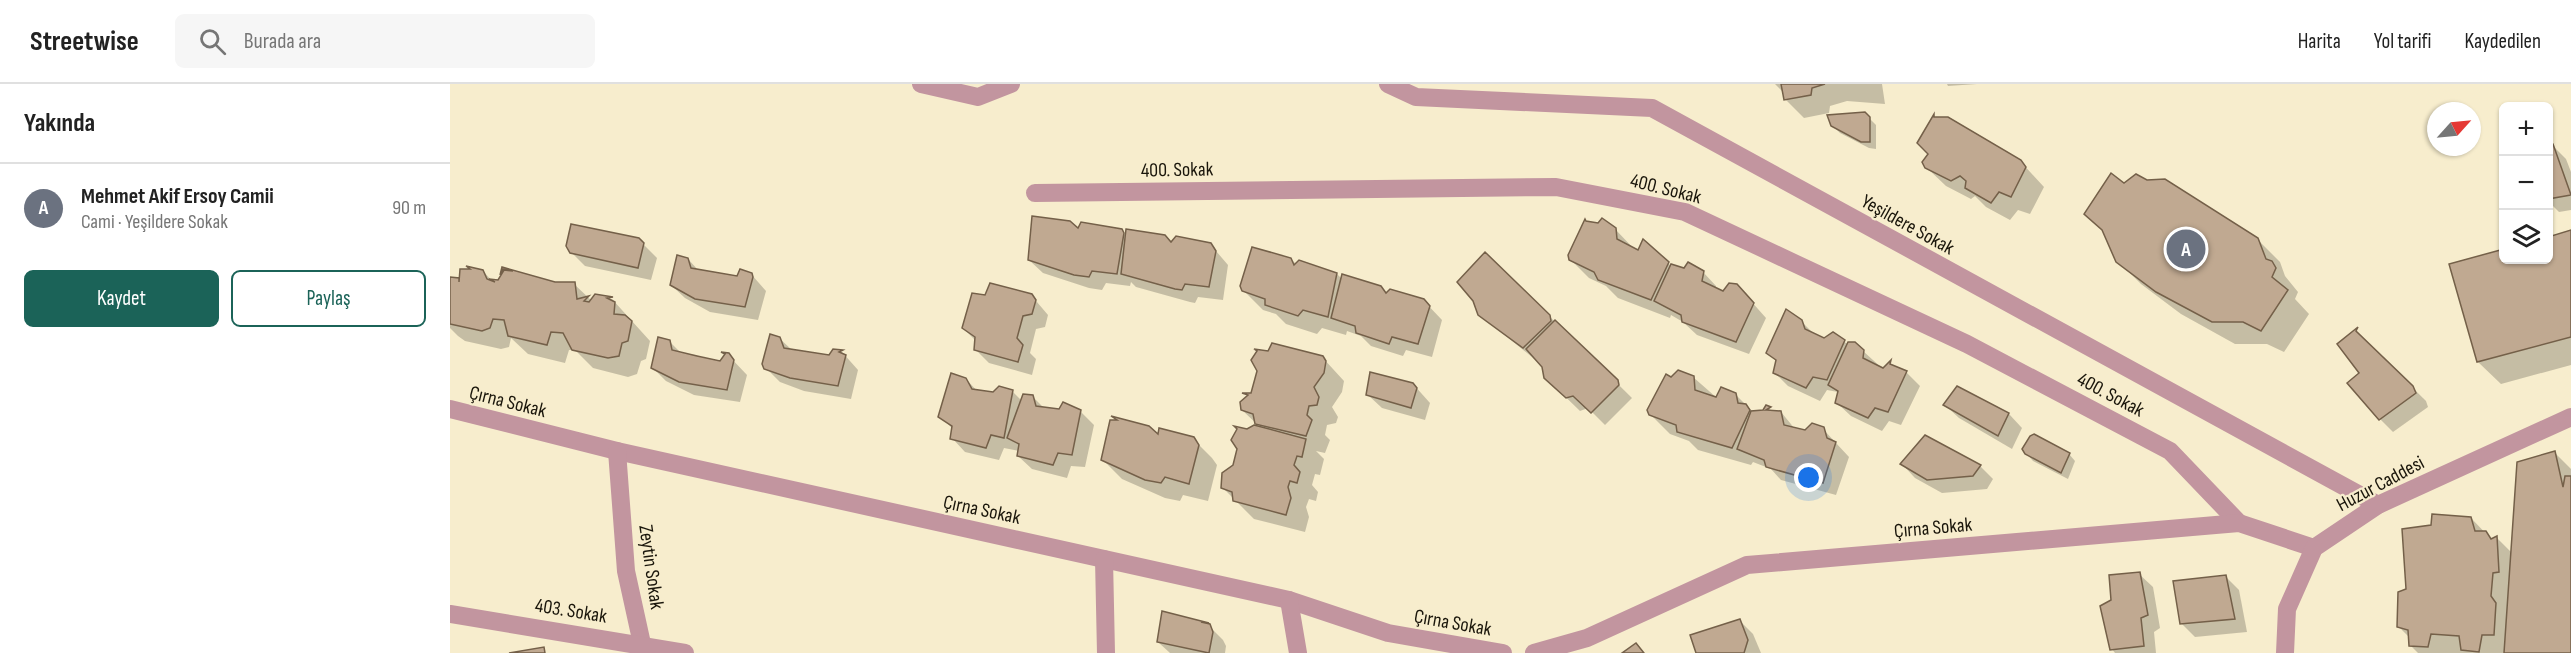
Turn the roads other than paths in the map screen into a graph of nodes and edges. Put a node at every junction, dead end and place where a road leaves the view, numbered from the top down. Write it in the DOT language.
graph roads {
  1 [pos="921,84"];
  2 [pos="1011,84"];
  3 [pos="1388,84"];
  4 [pos="1035,193"];
  5 [pos="450,409"];
  6 [pos="2571,417"];
  7 [pos="617,451"];
  8 [pos="2378,505"];
  9 [pos="2239,523"];
  10 [pos="2314,548"];
  11 [pos="1104,559"];
  12 [pos="1289,600"];
  13 [pos="450,614"];
  14 [pos="643,649"];
  15 [pos="685,653"];
  16 [pos="1106,653"];
  17 [pos="1298,653"];
  18 [pos="1503,653"];
  19 [pos="1534,653"];
  20 [pos="2285,653"];
  1 -- 2 [label="street"];
  3 -- 8 [label="street, Yeşildere Sokak"];
  4 -- 9 [label="street, 400. Sokak"];
  5 -- 7 [label="street, Çırna Sokak"];
  6 -- 8 [label="street, Huzur Caddesi"];
  7 -- 11 [label="street, Çırna Sokak"];
  7 -- 14 [label="street, Zeytin Sokak"];
  8 -- 10 [label="street, Huzur Caddesi"];
  9 -- 10 [label="street, Çırna Sokak"];
  9 -- 19 [label="street, Çırna Sokak"];
  10 -- 20 [label="street"];
  11 -- 12 [label="street, Çırna Sokak"];
  11 -- 16 [label="street"];
  12 -- 17 [label="street"];
  12 -- 18 [label="street, Çırna Sokak"];
  13 -- 14 [label="street, 403. Sokak"];
  14 -- 15 [label="street, 403. Sokak"];
}
